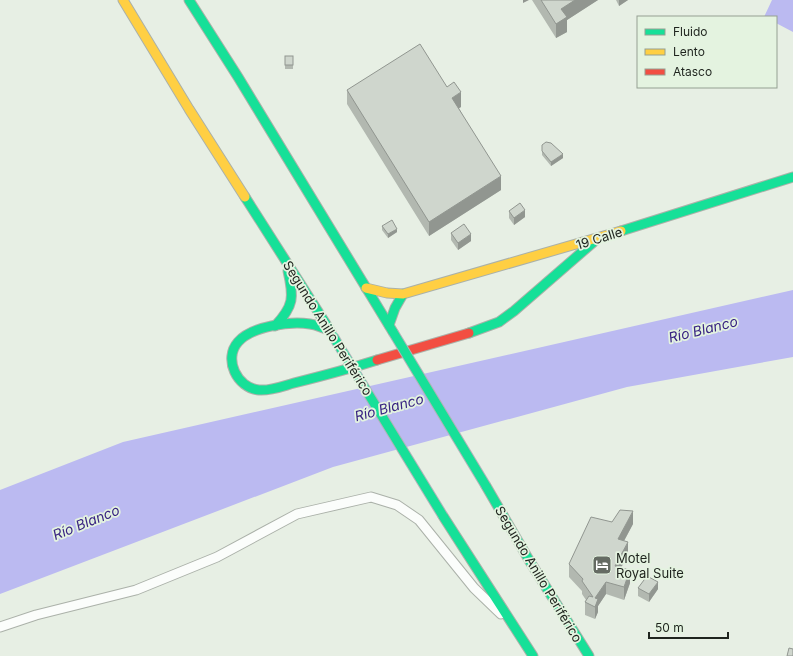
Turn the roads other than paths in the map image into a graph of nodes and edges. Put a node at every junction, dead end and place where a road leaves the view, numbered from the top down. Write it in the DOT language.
graph roads {
  1 [pos="123,0"];
  2 [pos="189,0"];
  3 [pos="793,177"];
  4 [pos="597,239"];
  5 [pos="285,260"];
  6 [pos="366,288"];
  7 [pos="403,294"];
  8 [pos="275,326"];
  9 [pos="391,328"];
  10 [pos="332,333"];
  11 [pos="0,627"];
  12 [pos="518,630"];
  13 [pos="533,656"];
  14 [pos="589,656"];
  1 -- 5 [label="main road, Segundo Anillo Periférico"];
  2 -- 6 [label="main road, Segundo Anillo Periférico"];
  3 -- 4 [label="main road, 19 Calle"];
  4 -- 7 [label="main road, 19 Calle"];
  4 -- 8 [label="main road"];
  5 -- 8 [label="main road"];
  5 -- 10 [label="main road, Segundo Anillo Periférico"];
  6 -- 7 [label="main road, 19 Calle"];
  6 -- 9 [label="main road, Segundo Anillo Periférico"];
  7 -- 9 [label="main road"];
  8 -- 10 [label="main road"];
  9 -- 14 [label="main road, Segundo Anillo Periférico, bridge"];
  10 -- 12 [label="main road, Segundo Anillo Periférico, bridge"];
  11 -- 12 [label="street"];
  12 -- 13 [label="main road, Segundo Anillo Periférico"];
}
